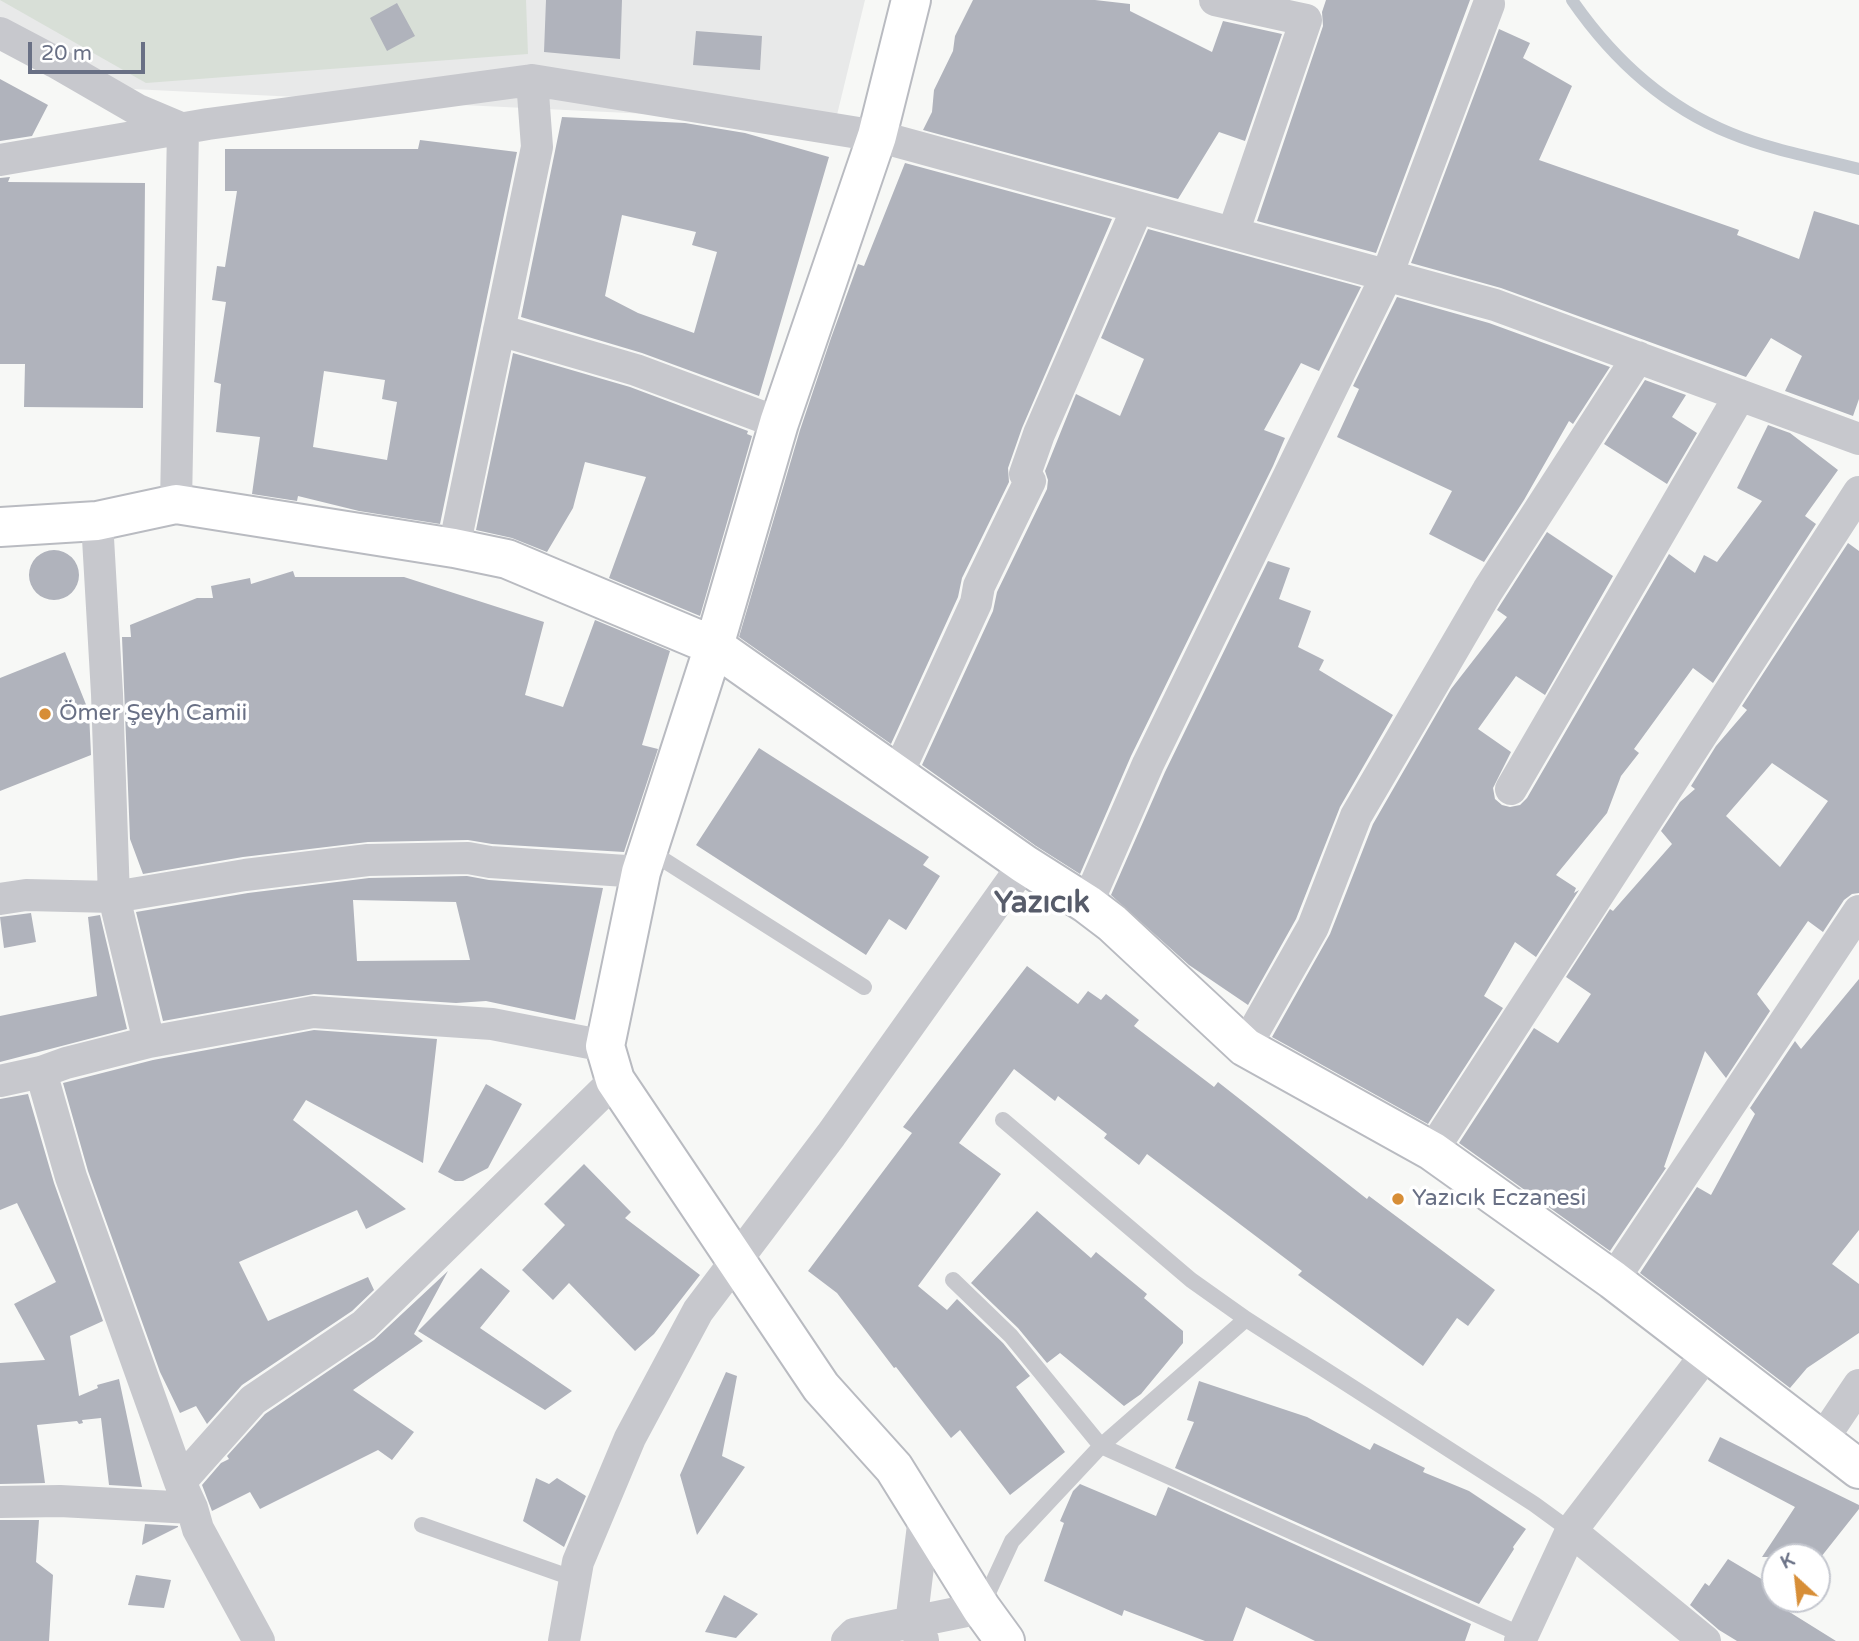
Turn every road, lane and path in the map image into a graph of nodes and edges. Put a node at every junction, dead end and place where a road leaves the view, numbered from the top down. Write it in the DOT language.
graph roads {
  1 [pos="911,0"];
  2 [pos="1215,0"];
  3 [pos="1489,4"];
  4 [pos="0,33"];
  5 [pos="532,80"];
  6 [pos="183,128"];
  7 [pos="877,136"];
  8 [pos="0,160"];
  9 [pos="1137,209"];
  10 [pos="1233,233"];
  11 [pos="1387,275"];
  12 [pos="499,330"];
  13 [pos="1638,357"];
  14 [pos="1740,395"];
  15 [pos="779,423"];
  16 [pos="1859,439"];
  17 [pos="1859,492"];
  18 [pos="176,504"];
  19 [pos="97,521"];
  20 [pos="0,527"];
  21 [pos="454,548"];
  22 [pos="714,646"];
  23 [pos="897,775"];
  24 [pos="1511,789"];
  25 [pos="645,861"];
  26 [pos="1024,864"];
  27 [pos="114,897"];
  28 [pos="0,899"];
  29 [pos="1087,904"];
  30 [pos="1859,911"];
  31 [pos="864,987"];
  32 [pos="149,1042"];
  33 [pos="1245,1047"];
  34 [pos="610,1063"];
  35 [pos="41,1072"];
  36 [pos="0,1081"];
  37 [pos="1003,1120"];
  38 [pos="1432,1151"];
  39 [pos="736,1260"];
  40 [pos="953,1280"];
  41 [pos="1614,1280"];
  42 [pos="1246,1319"];
  43 [pos="1708,1352"];
  44 [pos="1859,1385"];
  45 [pos="1822,1440"];
  46 [pos="1101,1446"];
  47 [pos="1859,1469"];
  48 [pos="186,1495"];
  49 [pos="0,1502"];
  50 [pos="924,1517"];
  51 [pos="422,1525"];
  52 [pos="1571,1531"];
  53 [pos="575,1579"];
  54 [pos="981,1608"];
  55 [pos="917,1632"];
  56 [pos="1521,1638"];
  57 [pos="258,1641"];
  58 [pos="564,1641"];
  59 [pos="848,1641"];
  60 [pos="1005,1641"];
  61 [pos="1705,1641"];
  1 -- 7 [label="street"];
  2 -- 10 [label="street"];
  3 -- 11 [label="street"];
  4 -- 6 [label="street"];
  5 -- 6 [label="street"];
  5 -- 7 [label="street"];
  5 -- 12 [label="street"];
  6 -- 8 [label="street"];
  6 -- 18 [label="street"];
  7 -- 9 [label="street"];
  7 -- 15 [label="street"];
  9 -- 10 [label="street"];
  9 -- 23 [label="street"];
  10 -- 11 [label="street"];
  11 -- 13 [label="street"];
  11 -- 29 [label="street"];
  12 -- 15 [label="street"];
  12 -- 21 [label="street"];
  13 -- 14 [label="street"];
  13 -- 33 [label="street"];
  14 -- 16 [label="street"];
  14 -- 24 [label="street"];
  15 -- 22 [label="street"];
  17 -- 38 [label="street"];
  18 -- 19 [label="street"];
  18 -- 21 [label="street"];
  19 -- 20 [label="street"];
  19 -- 27 [label="street"];
  21 -- 22 [label="street"];
  22 -- 23 [label="street"];
  22 -- 25 [label="street"];
  23 -- 26 [label="street"];
  25 -- 27 [label="street"];
  25 -- 31 [label="lane"];
  25 -- 34 [label="street"];
  26 -- 29 [label="street"];
  26 -- 39 [label="street"];
  27 -- 28 [label="street"];
  27 -- 32 [label="street"];
  29 -- 33 [label="street"];
  30 -- 41 [label="street"];
  32 -- 34 [label="street"];
  32 -- 35 [label="street"];
  33 -- 38 [label="street"];
  34 -- 39 [label="street"];
  34 -- 48 [label="street"];
  35 -- 36 [label="street"];
  35 -- 48 [label="street"];
  37 -- 42 [label="lane"];
  38 -- 41 [label="street"];
  39 -- 50 [label="street"];
  39 -- 53 [label="street"];
  40 -- 46 [label="lane"];
  41 -- 43 [label="street"];
  42 -- 46 [label="lane"];
  42 -- 52 [label="lane"];
  43 -- 45 [label="street"];
  43 -- 52 [label="street"];
  44 -- 45 [label="street"];
  45 -- 47 [label="street"];
  46 -- 54 [label="lane"];
  46 -- 56 [label="lane"];
  48 -- 49 [label="street"];
  48 -- 57 [label="street"];
  50 -- 54 [label="street"];
  50 -- 55 [label="street"];
  51 -- 53 [label="lane"];
  52 -- 56 [label="street"];
  52 -- 61 [label="street"];
  53 -- 58 [label="street"];
  54 -- 55 [label="street"];
  54 -- 60 [label="street"];
  55 -- 59 [label="street"];
}
